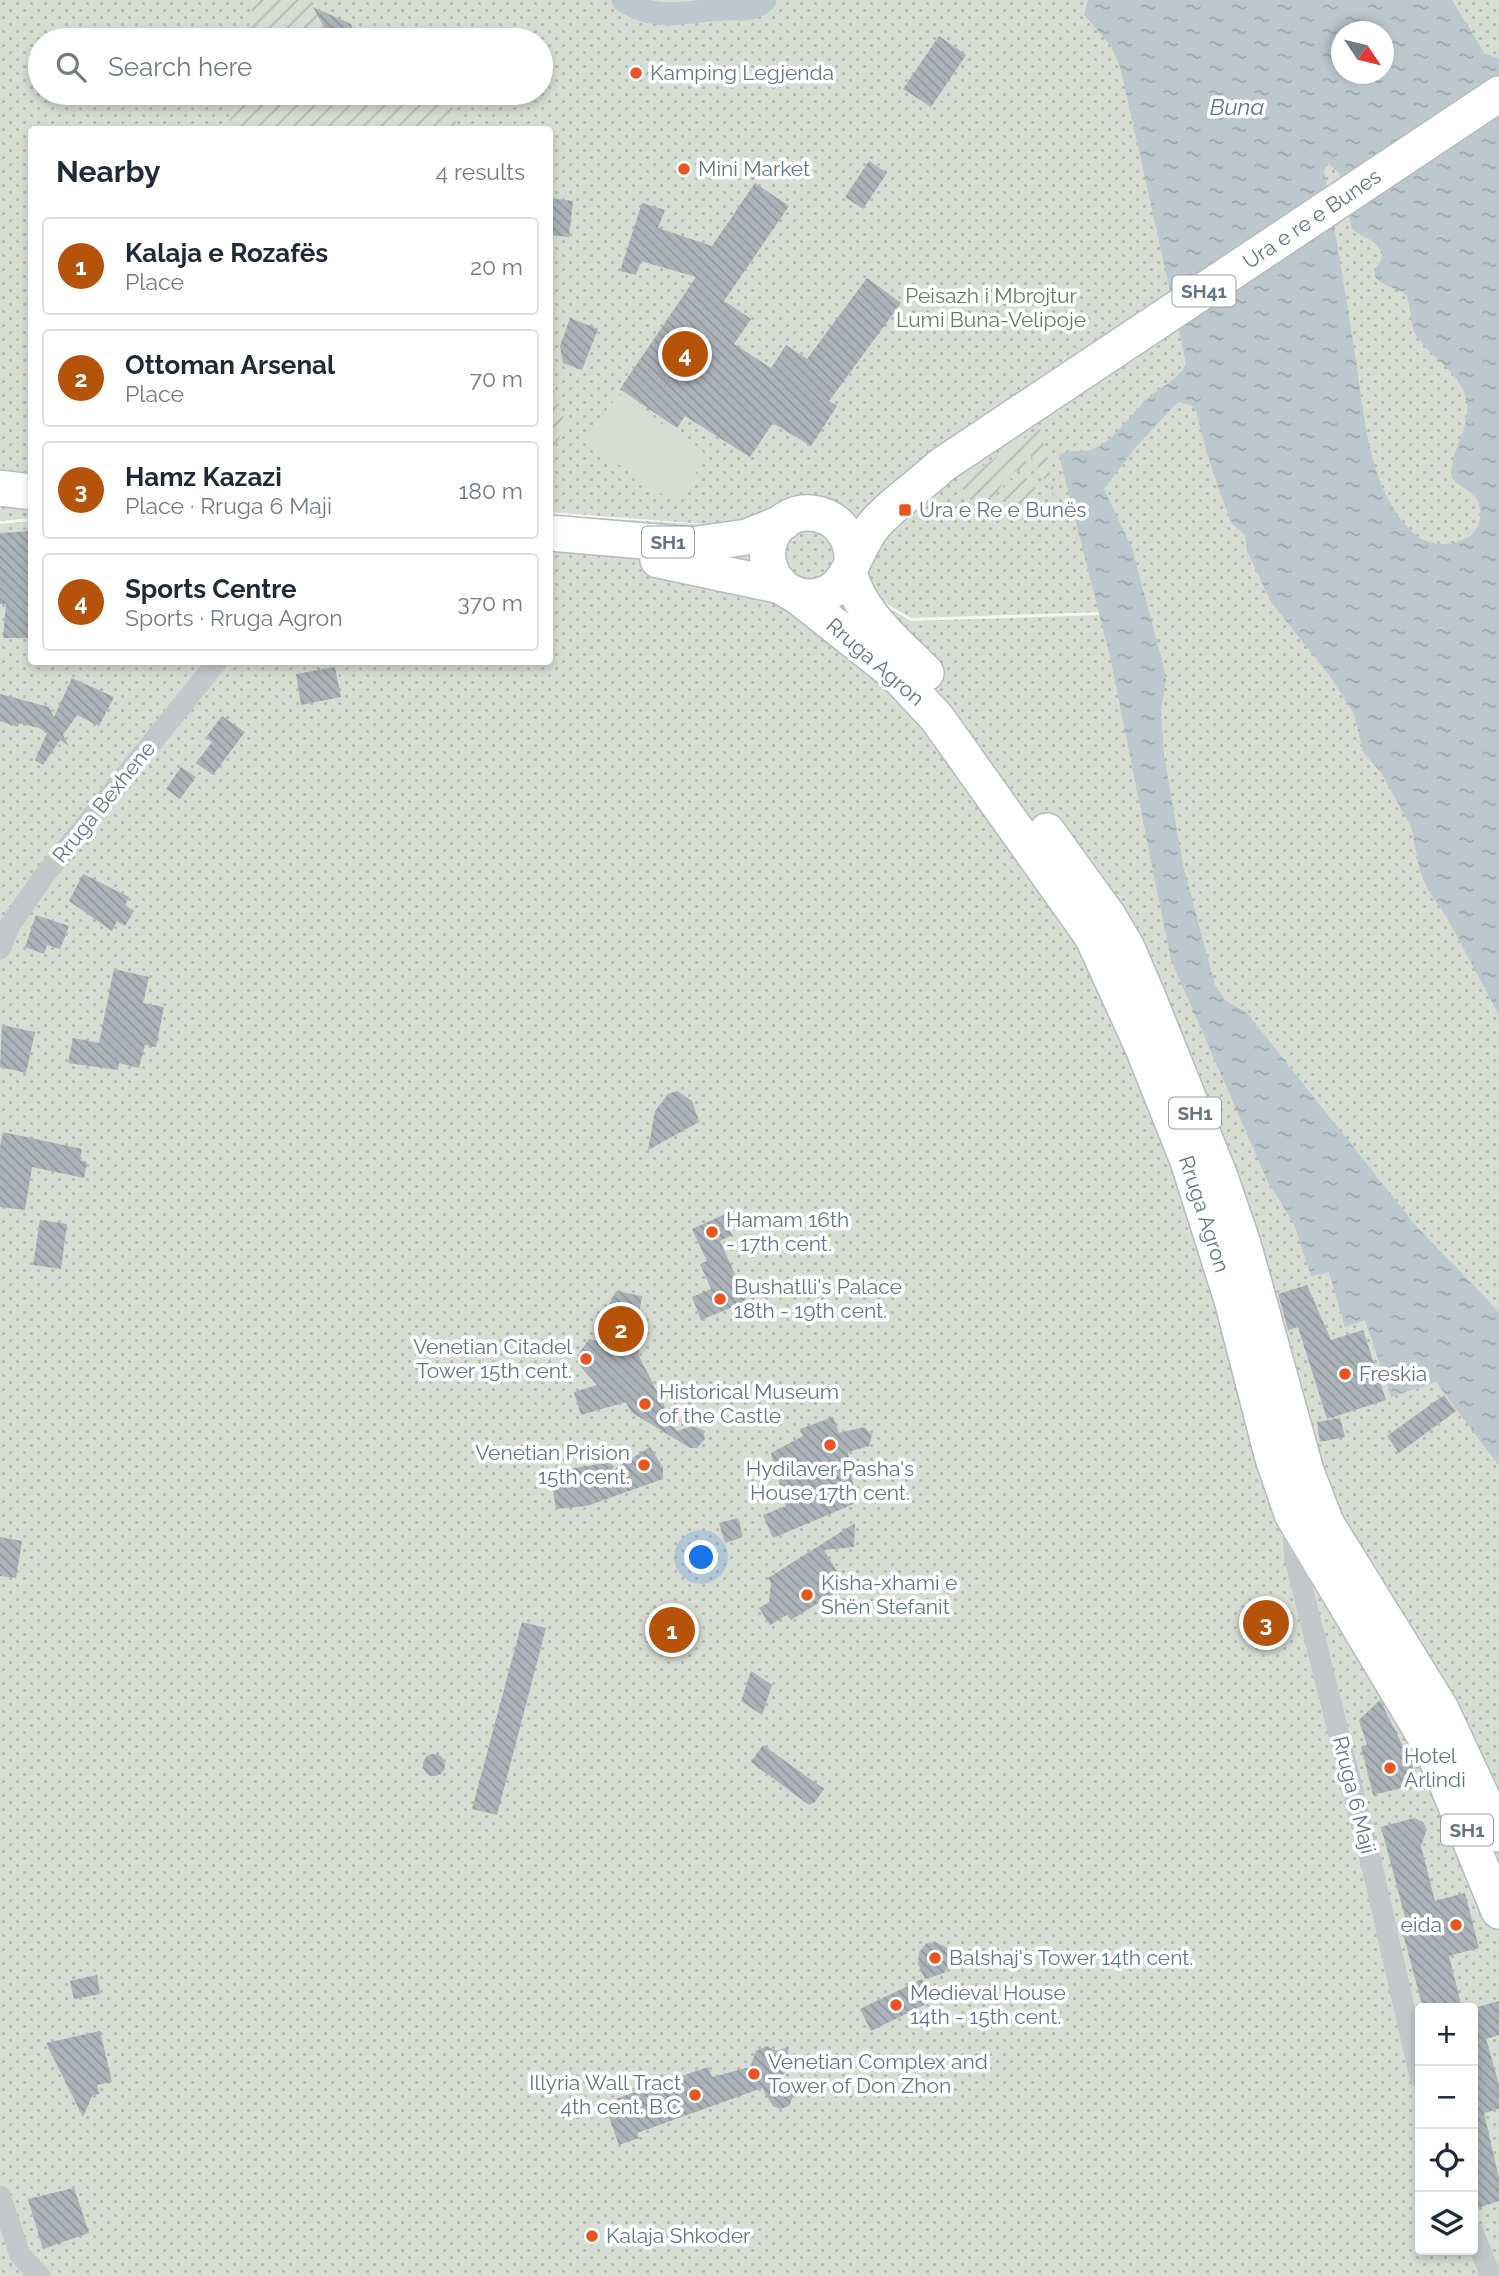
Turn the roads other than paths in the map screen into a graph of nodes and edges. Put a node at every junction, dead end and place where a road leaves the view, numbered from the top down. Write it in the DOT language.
graph roads {
  1 [pos="1499,94"];
  2 [pos="942,465"];
  3 [pos="0,467"];
  4 [pos="28,468"];
  5 [pos="0,488"];
  6 [pos="28,492"];
  7 [pos="824,515"];
  8 [pos="784,522"];
  9 [pos="553,533"];
  10 [pos="553,551"];
  11 [pos="850,567"];
  12 [pos="788,590"];
  13 [pos="215,665"];
  14 [pos="0,949"];
  15 [pos="1292,1514"];
  16 [pos="1499,1834"];
  17 [pos="1499,1911"];
  18 [pos="1417,2066"];
  19 [pos="0,2196"];
  20 [pos="1478,2245"];
  21 [pos="40,2276"];
  22 [pos="1490,2276"];
  1 -- 2 [label="main road, Ura e re e Bunes / SH41"];
  2 -- 7 [label="main road, SH41"];
  2 -- 11 [label="main road, SH41"];
  3 -- 4 [label="main road"];
  5 -- 6 [label="main road"];
  7 -- 8 [label="main road"];
  7 -- 11 [label="main road"];
  8 -- 9 [label="main road, SH1"];
  8 -- 12 [label="main road"];
  10 -- 12 [label="main road, Rruga Agron / SH1"];
  11 -- 12 [label="main road"];
  11 -- 16 [label="main road, Rruga Agron / SH1"];
  12 -- 15 [label="main road, Rruga Agron / SH1"];
  13 -- 14 [label="street, Rruga Bexhene"];
  15 -- 17 [label="main road, Rruga Agron / SH1"];
  15 -- 18 [label="street, Rruga 6 Maji"];
  19 -- 21 [label="street"];
  20 -- 22 [label="street"];
}
